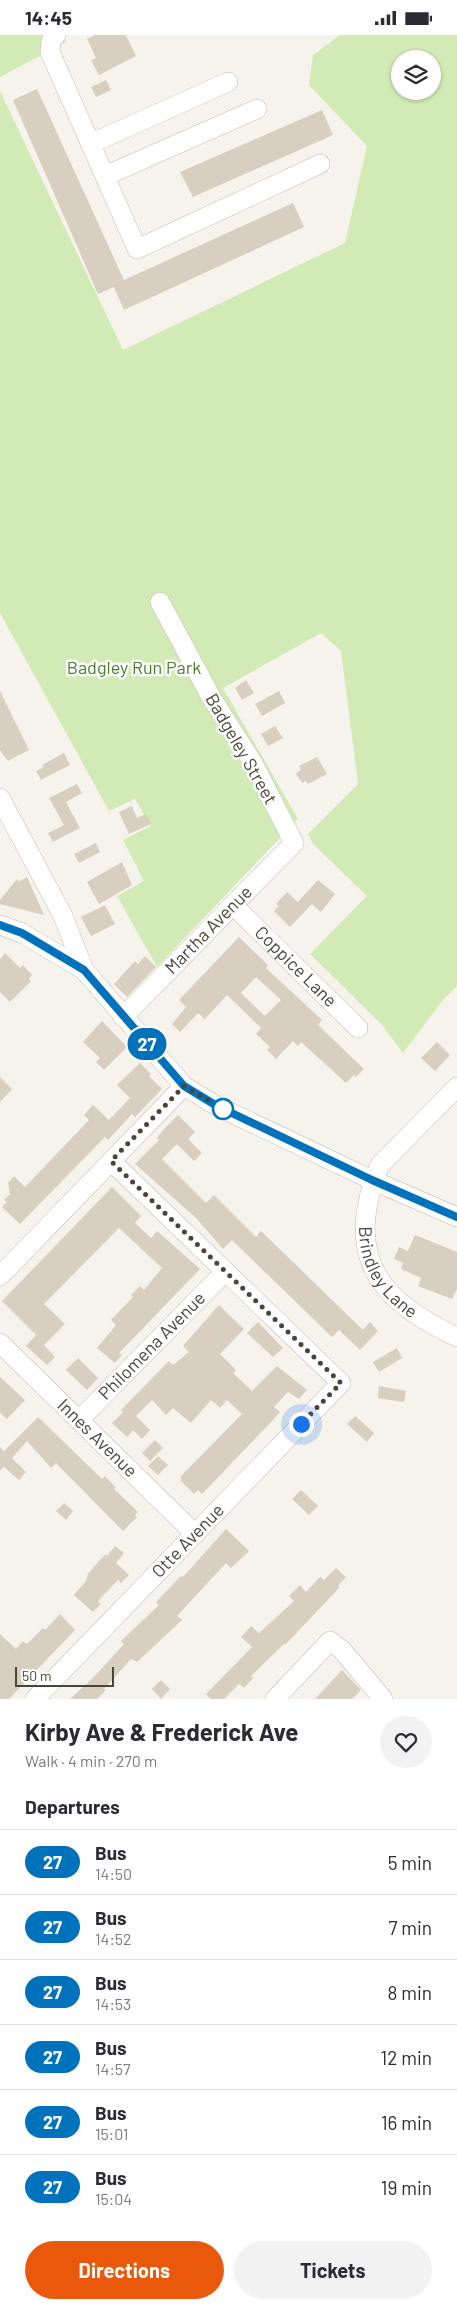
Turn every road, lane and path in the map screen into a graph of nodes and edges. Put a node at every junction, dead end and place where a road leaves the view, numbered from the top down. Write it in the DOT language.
graph roads {
  1 [pos="53,38"];
  2 [pos="228,82"];
  3 [pos="257,109"];
  4 [pos="90,144"];
  5 [pos="320,164"];
  6 [pos="104,176"];
  7 [pos="160,602"];
  8 [pos="0,798"];
  9 [pos="294,843"];
  10 [pos="233,905"];
  11 [pos="0,925"];
  12 [pos="84,970"];
  13 [pos="123,1017"];
  14 [pos="358,1028"];
  15 [pos="184,1086"];
  16 [pos="457,1087"];
  17 [pos="111,1161"];
  18 [pos="372,1180"];
  19 [pos="457,1217"];
  20 [pos="225,1272"];
  21 [pos="0,1276"];
  22 [pos="457,1337"];
  23 [pos="0,1343"];
  24 [pos="79,1420"];
  25 [pos="194,1533"];
  26 [pos="35,1699"];
  27 [pos="275,1699"];
  28 [pos="383,1699"];
  1 -- 4 [label="street"];
  2 -- 4 [label="street"];
  3 -- 6 [label="street"];
  4 -- 6 [label="street"];
  5 -- 6 [label="street"];
  7 -- 9 [label="street, Badgeley Street"];
  8 -- 12 [label="street"];
  9 -- 10 [label="street, Martha Avenue"];
  10 -- 13 [label="street, Martha Avenue"];
  10 -- 14 [label="street, Coppice Lane"];
  11 -- 12 [label="street"];
  12 -- 13 [label="street"];
  13 -- 15 [label="street"];
  15 -- 17 [label="street"];
  15 -- 18 [label="street"];
  16 -- 18 [label="street"];
  17 -- 20 [label="street"];
  17 -- 21 [label="street"];
  18 -- 19 [label="street"];
  18 -- 22 [label="street, Brindley Lane"];
  20 -- 24 [label="street, Philomena Avenue"];
  20 -- 25 [label="street, Otte Avenue"];
  23 -- 24 [label="street, Innes Avenue"];
  24 -- 25 [label="street, Innes Avenue"];
  25 -- 26 [label="street, Otte Avenue"];
  27 -- 28 [label="street"];
}
